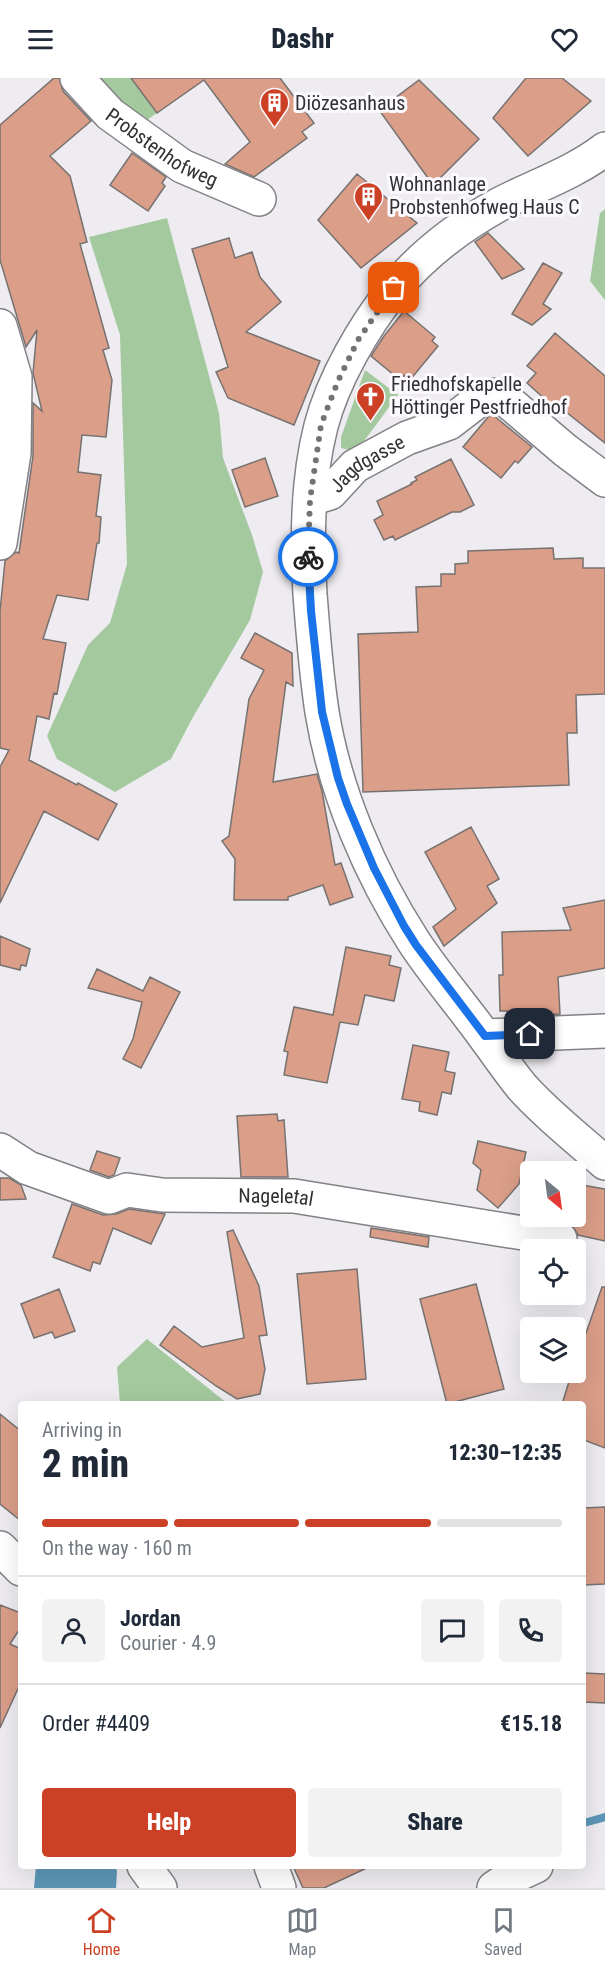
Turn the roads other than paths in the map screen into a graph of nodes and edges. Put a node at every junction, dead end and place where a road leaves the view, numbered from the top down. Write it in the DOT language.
graph roads {
  1 [pos="77,78"];
  2 [pos="605,149"];
  3 [pos="259,199"];
  4 [pos="0,326"];
  5 [pos="605,480"];
  6 [pos="310,500"];
  7 [pos="0,543"];
  8 [pos="605,1031"];
  9 [pos="485,1036"];
  10 [pos="0,1150"];
  11 [pos="605,1163"];
  12 [pos="560,1239"];
  13 [pos="0,1548"];
  14 [pos="18,1566"];
  15 [pos="146,1869"];
  16 [pos="272,1869"];
  17 [pos="530,1869"];
  18 [pos="160,1888"];
  19 [pos="279,1888"];
  20 [pos="495,1888"];
  1 -- 3 [label="street, Probstenhofweg"];
  2 -- 6 [label="street"];
  4 -- 7 [label="street"];
  5 -- 6 [label="street, Jagdgasse"];
  6 -- 9 [label="street"];
  8 -- 9 [label="street"];
  9 -- 11 [label="street"];
  10 -- 12 [label="street, Nageletal"];
  13 -- 14 [label="street"];
  15 -- 18 [label="street"];
  16 -- 19 [label="street"];
  17 -- 20 [label="street"];
}
